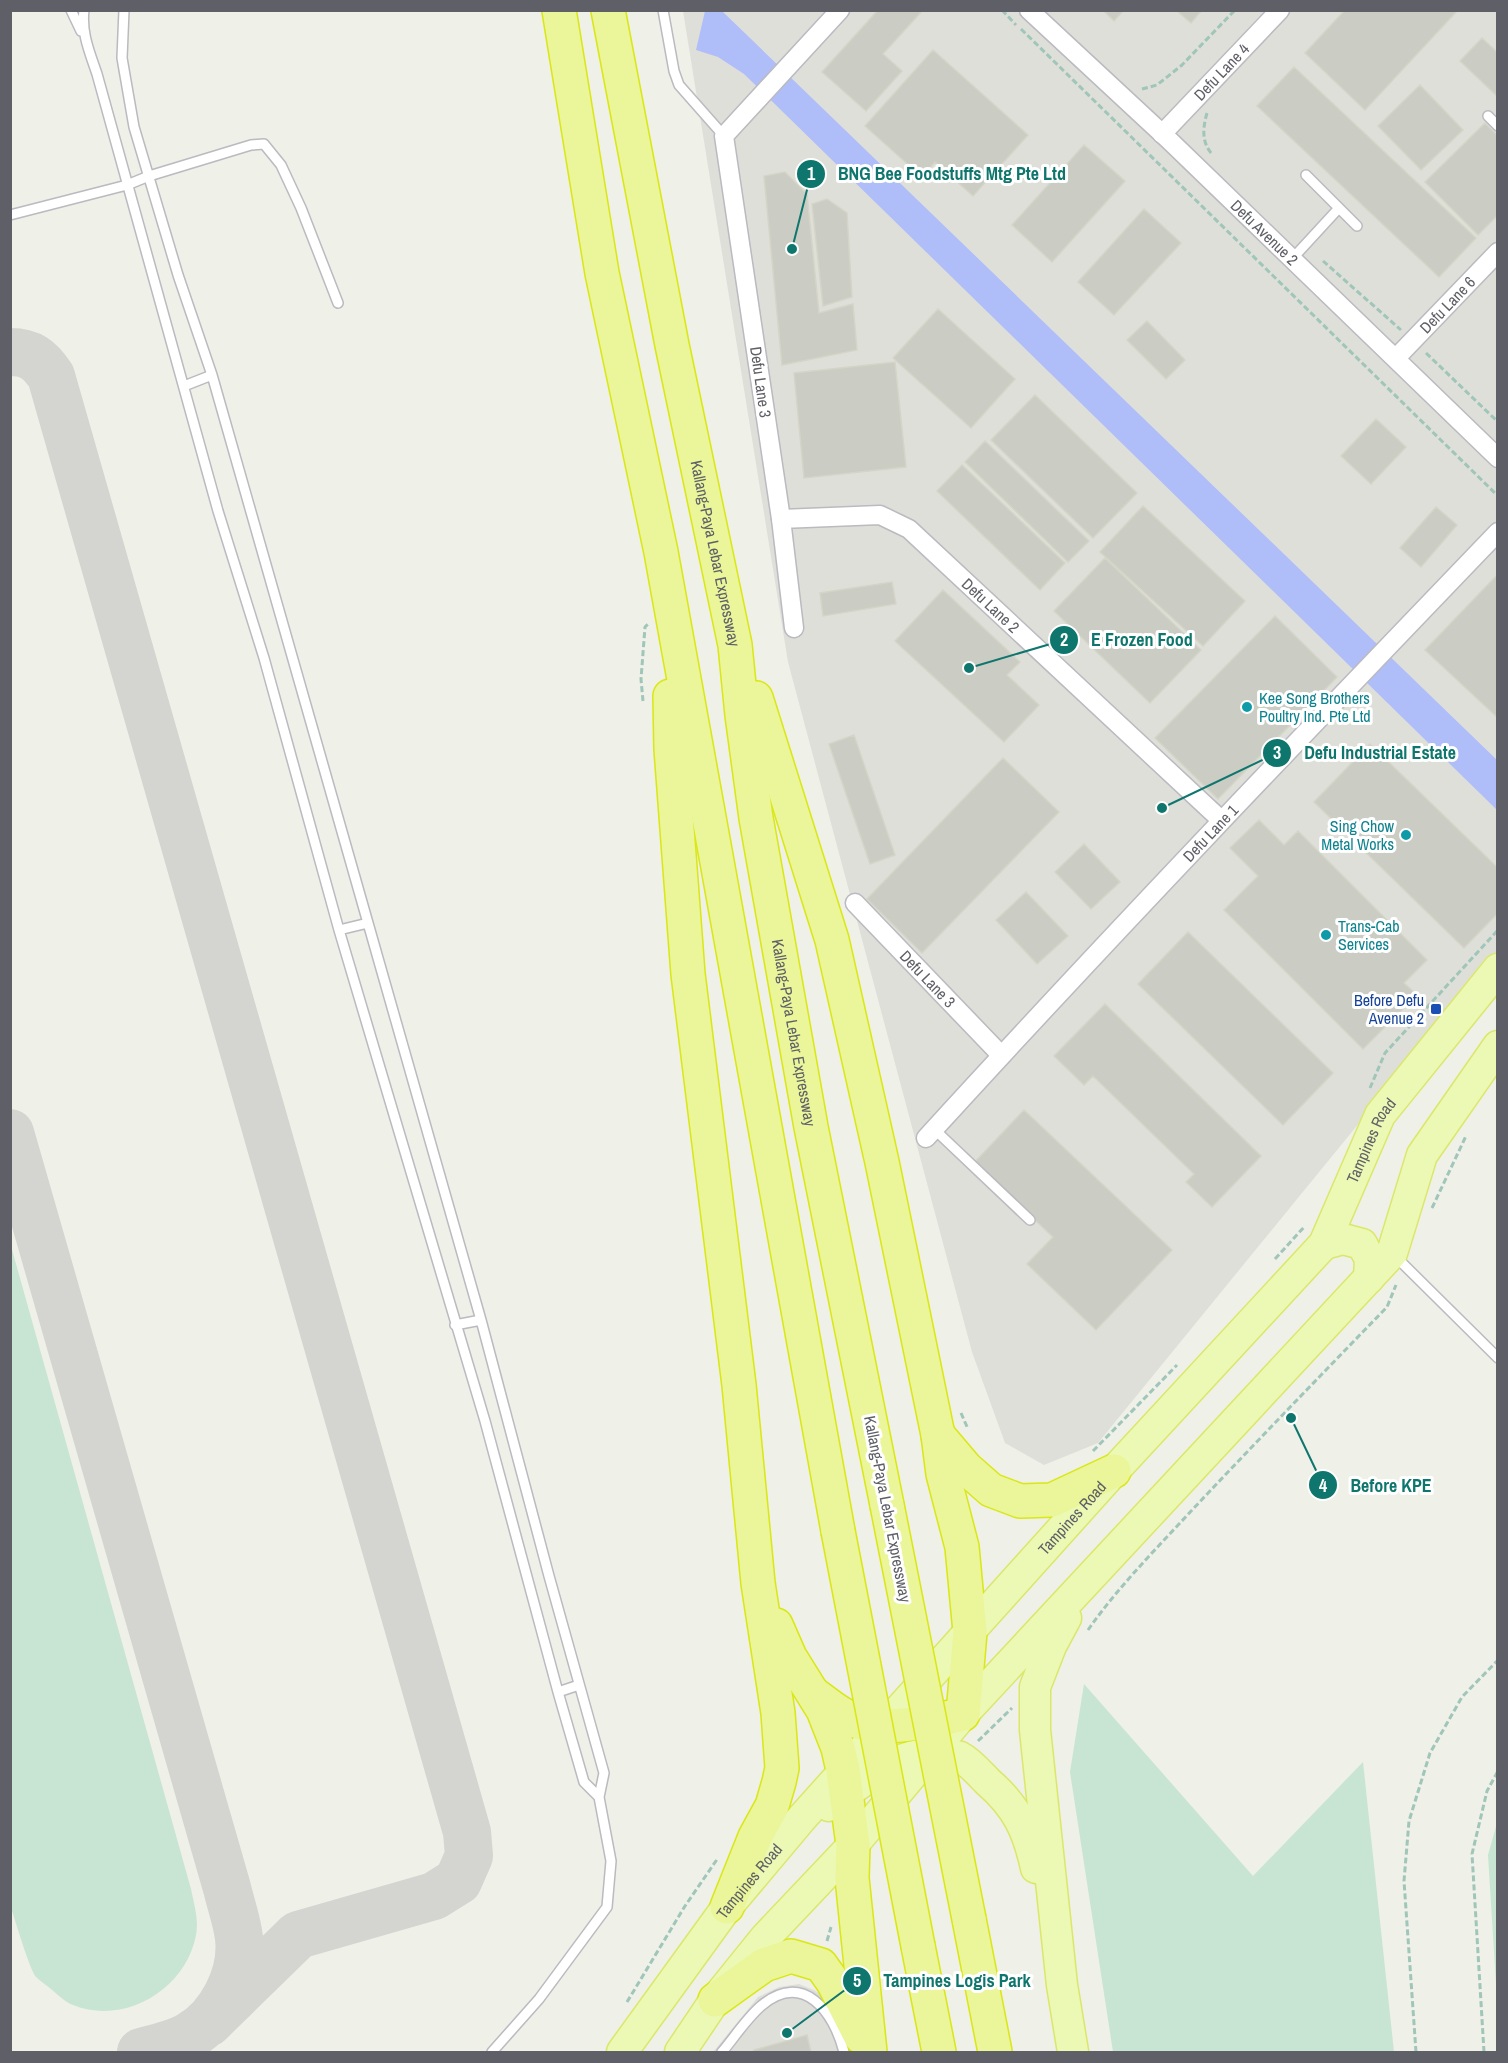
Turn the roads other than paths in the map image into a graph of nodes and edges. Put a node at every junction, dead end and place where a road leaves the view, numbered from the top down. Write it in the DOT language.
graph roads {
  1 [pos="71,10"];
  2 [pos="84,10"];
  3 [pos="124,10"];
  4 [pos="559,10"];
  5 [pos="608,10"];
  6 [pos="663,10"];
  7 [pos="840,10"];
  8 [pos="1029,10"];
  9 [pos="1280,10"];
  10 [pos="86,41"];
  11 [pos="1488,116"];
  12 [pos="1497,126"];
  13 [pos="1162,134"];
  14 [pos="724,136"];
  15 [pos="1306,175"];
  16 [pos="149,176"];
  17 [pos="127,184"];
  18 [pos="1338,208"];
  19 [pos="10,215"];
  20 [pos="1357,226"];
  21 [pos="1497,252"];
  22 [pos="1292,259"];
  23 [pos="338,303"];
  24 [pos="1396,358"];
  25 [pos="212,375"];
  26 [pos="184,386"];
  27 [pos="1497,458"];
  28 [pos="781,519"];
  29 [pos="1497,532"];
  30 [pos="670,603"];
  31 [pos="794,628"];
  32 [pos="735,645"];
  33 [pos="1221,820"];
  34 [pos="855,903"];
  35 [pos="368,923"];
  36 [pos="339,930"];
  37 [pos="1497,969"];
  38 [pos="1497,1046"];
  39 [pos="1001,1055"];
  40 [pos="930,1133"];
  41 [pos="1030,1221"];
  42 [pos="1316,1234"];
  43 [pos="1399,1259"];
  44 [pos="1369,1278"];
  45 [pos="482,1320"];
  46 [pos="455,1325"];
  47 [pos="1497,1358"];
  48 [pos="953,1433"];
  49 [pos="1102,1463"];
  50 [pos="758,1583"];
  51 [pos="1085,1584"];
  52 [pos="970,1632"];
  53 [pos="579,1685"];
  54 [pos="558,1692"];
  55 [pos="814,1694"];
  56 [pos="963,1714"];
  57 [pos="886,1725"];
  58 [pos="931,1752"];
  59 [pos="845,1782"];
  60 [pos="599,1797"];
  61 [pos="853,1845"];
  62 [pos="727,1907"];
  63 [pos="1062,1985"];
  64 [pos="715,2000"];
  65 [pos="492,2052"];
  66 [pos="622,2052"];
  67 [pos="680,2052"];
  68 [pos="722,2052"];
  69 [pos="844,2052"];
  70 [pos="869,2052"];
  71 [pos="939,2052"];
  72 [pos="995,2052"];
  73 [pos="1073,2052"];
  1 -- 10 [label="lane"];
  2 -- 10 [label="lane"];
  3 -- 16 [label="lane"];
  4 -- 30 [label="highway"];
  5 -- 32 [label="highway, Kallang-Paya Lebar Expressway"];
  6 -- 14 [label="lane"];
  7 -- 14 [label="street"];
  8 -- 13 [label="street, Defu Avenue 2"];
  9 -- 13 [label="street, Defu Lane 4"];
  10 -- 17 [label="lane"];
  11 -- 12 [label="lane"];
  13 -- 22 [label="street, Defu Avenue 2"];
  14 -- 28 [label="street, Defu Lane 3"];
  15 -- 18 [label="lane"];
  16 -- 17 [label="lane"];
  16 -- 23 [label="lane"];
  16 -- 25 [label="lane"];
  17 -- 19 [label="lane"];
  17 -- 26 [label="lane"];
  18 -- 20 [label="lane"];
  18 -- 22 [label="lane"];
  21 -- 24 [label="street, Defu Lane 6"];
  22 -- 24 [label="street, Defu Avenue 2"];
  24 -- 27 [label="street, Defu Avenue 2"];
  25 -- 26 [label="lane"];
  25 -- 35 [label="lane"];
  26 -- 36 [label="lane"];
  28 -- 31 [label="street, Defu Lane 3"];
  28 -- 33 [label="street, Defu Lane 2"];
  29 -- 33 [label="street, Defu Lane 1"];
  30 -- 50 [label="highway"];
  30 -- 71 [label="highway, bridge"];
  32 -- 48 [label="highway"];
  32 -- 72 [label="highway, Kallang-Paya Lebar Expressway, bridge"];
  33 -- 39 [label="street, Defu Lane 1"];
  34 -- 39 [label="street, Defu Lane 3"];
  35 -- 36 [label="lane"];
  35 -- 45 [label="lane"];
  36 -- 46 [label="lane"];
  37 -- 42 [label="main road, Tampines Road"];
  38 -- 43 [label="main road"];
  39 -- 40 [label="street, Defu Lane 1"];
  40 -- 41 [label="lane"];
  42 -- 44 [label="main road"];
  42 -- 49 [label="main road, Tampines Road"];
  43 -- 44 [label="main road"];
  43 -- 47 [label="lane"];
  44 -- 51 [label="main road"];
  45 -- 46 [label="lane"];
  45 -- 53 [label="lane"];
  46 -- 54 [label="lane"];
  48 -- 49 [label="highway"];
  48 -- 52 [label="highway"];
  49 -- 52 [label="main road, Tampines Road"];
  50 -- 55 [label="highway"];
  50 -- 62 [label="highway"];
  51 -- 56 [label="main road"];
  51 -- 63 [label="main road"];
  52 -- 56 [label="highway"];
  52 -- 57 [label="main road, Tampines Road"];
  53 -- 54 [label="lane"];
  53 -- 60 [label="lane"];
  54 -- 60 [label="lane"];
  55 -- 57 [label="highway"];
  55 -- 59 [label="highway"];
  56 -- 57 [label="highway"];
  56 -- 58 [label="main road"];
  57 -- 59 [label="main road, Tampines Road"];
  58 -- 59 [label="main road"];
  58 -- 61 [label="main road"];
  58 -- 63 [label="main road"];
  59 -- 61 [label="highway"];
  59 -- 62 [label="main road, Tampines Road"];
  60 -- 65 [label="lane"];
  61 -- 64 [label="main road"];
  61 -- 70 [label="highway"];
  62 -- 66 [label="main road, Tampines Road"];
  63 -- 73 [label="main road"];
  64 -- 67 [label="main road"];
  64 -- 70 [label="highway"];
  68 -- 69 [label="lane"];
}
